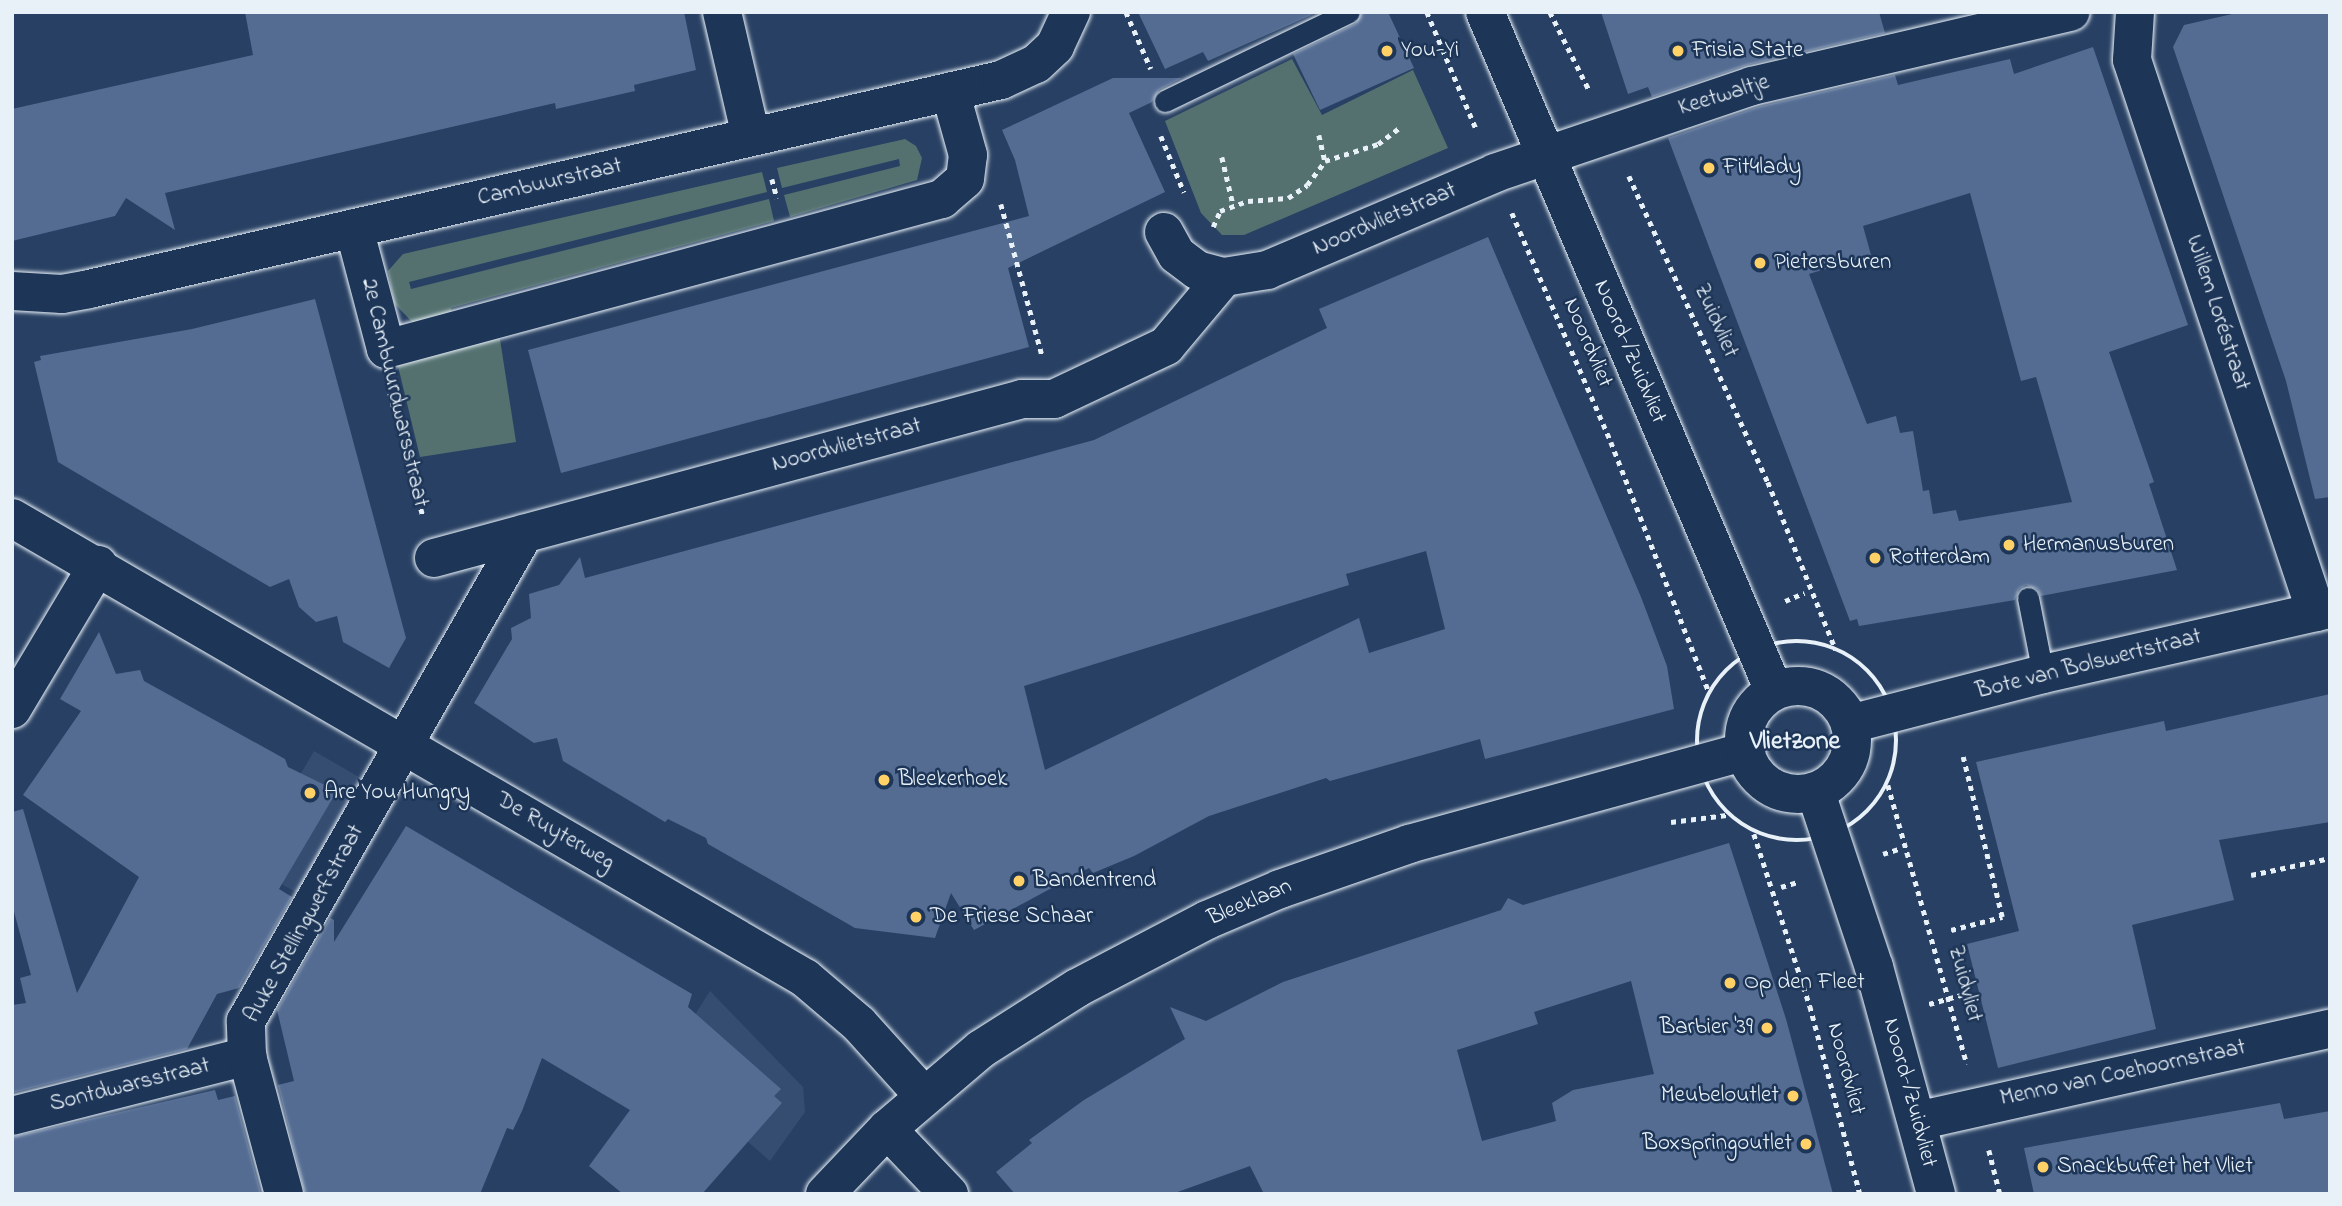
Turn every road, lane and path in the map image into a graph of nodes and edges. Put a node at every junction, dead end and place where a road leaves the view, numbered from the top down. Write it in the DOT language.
graph roads {
  1 [pos="722,12"];
  2 [pos="1349,12"];
  3 [pos="1427,12"];
  4 [pos="1485,12"];
  5 [pos="1550,12"];
  6 [pos="2071,12"];
  7 [pos="2134,12"];
  8 [pos="1069,19"];
  9 [pos="950,91"];
  10 [pos="1165,101"];
  11 [pos="1399,128"];
  12 [pos="1610,133"];
  13 [pos="1319,135"];
  14 [pos="756,136"];
  15 [pos="1545,156"];
  16 [pos="1222,157"];
  17 [pos="1325,161"];
  18 [pos="1495,173"];
  19 [pos="965,179"];
  20 [pos="1234,204"];
  21 [pos="354,228"];
  22 [pos="1164,232"];
  23 [pos="1209,235"];
  24 [pos="788,243"];
  25 [pos="1224,277"];
  26 [pos="12,291"];
  27 [pos="386,349"];
  28 [pos="1054,399"];
  29 [pos="12,518"];
  30 [pos="524,534"];
  31 [pos="435,558"];
  32 [pos="98,565"];
  33 [pos="2028,598"];
  34 [pos="2323,610"];
  35 [pos="1758,650"];
  36 [pos="1836,650"];
  37 [pos="2043,674"];
  38 [pos="1708,690"];
  39 [pos="1774,691"];
  40 [pos="12,709"];
  41 [pos="1891,713"];
  42 [pos="1850,724"];
  43 [pos="405,744"];
  44 [pos="1746,751"];
  45 [pos="1963,757"];
  46 [pos="1700,764"];
  47 [pos="1888,785"];
  48 [pos="1816,793"];
  49 [pos="1754,834"];
  50 [pos="1830,837"];
  51 [pos="2330,858"];
  52 [pos="2250,875"];
  53 [pos="1951,930"];
  54 [pos="1968,993"];
  55 [pos="1951,998"];
  56 [pos="1928,1004"];
  57 [pos="2330,1029"];
  58 [pos="247,1056"];
  59 [pos="924,1096"];
  60 [pos="1978,1106"];
  61 [pos="12,1116"];
  62 [pos="1917,1121"];
  63 [pos="887,1129"];
  64 [pos="284,1194"];
  65 [pos="825,1194"];
  66 [pos="949,1194"];
  67 [pos="1860,1194"];
  68 [pos="1936,1194"];
  69 [pos="2000,1194"];
  1 -- 14 [label="street"];
  2 -- 10 [label="lane"];
  3 -- 18 [label="path, Noordvliet"];
  4 -- 15 [label="street, Noord-/Zuidvliet"];
  5 -- 12 [label="path, Zuidvliet"];
  6 -- 12 [label="street, Keetwaltje"];
  7 -- 34 [label="street, Willem Loréstraat"];
  8 -- 9 [label="street, Cambuurstraat"];
  9 -- 14 [label="street, Cambuurstraat"];
  9 -- 19 [label="street"];
  11 -- 17 [label="path"];
  12 -- 15 [label="street, Keetwaltje"];
  12 -- 36 [label="path, Zuidvliet"];
  13 -- 17 [label="path"];
  14 -- 21 [label="street, Cambuurstraat"];
  14 -- 24 [label="path"];
  15 -- 18 [label="street, Noordvlietstraat"];
  15 -- 35 [label="street, Noord-/Zuidvliet"];
  16 -- 20 [label="path"];
  17 -- 20 [label="path"];
  18 -- 25 [label="street, Noordvlietstraat"];
  18 -- 38 [label="path, Noordvliet"];
  19 -- 24 [label="street"];
  19 -- 28 [label="path"];
  20 -- 23 [label="path"];
  21 -- 26 [label="street, Cambuurstraat"];
  21 -- 27 [label="street, 2e Cambuurdwarsstraat"];
  22 -- 25 [label="street, Noordvlietstraat"];
  24 -- 27 [label="street"];
  25 -- 28 [label="street, Noordvlietstraat"];
  27 -- 31 [label="path, 2e Cambuurdwarsstraat"];
  28 -- 30 [label="street, Noordvlietstraat"];
  29 -- 32 [label="street, De Ruyterweg"];
  30 -- 31 [label="street, Noordvlietstraat"];
  30 -- 43 [label="street"];
  32 -- 40 [label="street"];
  32 -- 43 [label="street, De Ruyterweg"];
  33 -- 37 [label="lane"];
  34 -- 37 [label="street, Bote van Bolswertstraat"];
  35 -- 36 [label="path"];
  35 -- 38 [label="path"];
  35 -- 39 [label="street, Noord-/Zuidvliet"];
  36 -- 41 [label="path"];
  37 -- 41 [label="street, Bote van Bolswertstraat"];
  38 -- 46 [label="path"];
  39 -- 42 [label="street"];
  39 -- 44 [label="street"];
  41 -- 42 [label="street, Bote van Bolswertstraat"];
  41 -- 47 [label="path"];
  42 -- 48 [label="street"];
  43 -- 58 [label="street, Auke Stellingwerfstraat"];
  43 -- 59 [label="street, De Ruyterweg"];
  44 -- 46 [label="street, Bleeklaan"];
  44 -- 48 [label="street"];
  45 -- 53 [label="path"];
  46 -- 49 [label="path"];
  46 -- 59 [label="street, Bleeklaan"];
  47 -- 50 [label="path"];
  47 -- 55 [label="path, Zuidvliet"];
  48 -- 50 [label="street, Noord-/Zuidvliet"];
  49 -- 50 [label="path"];
  49 -- 67 [label="path, Noordvliet"];
  50 -- 62 [label="street, Noord-/Zuidvliet"];
  51 -- 52 [label="path"];
  54 -- 55 [label="path"];
  55 -- 56 [label="path"];
  55 -- 60 [label="path, Zuidvliet"];
  57 -- 60 [label="street, Menno van Coehoornstraat"];
  58 -- 61 [label="street, Sontdwarsstraat"];
  58 -- 64 [label="street, Auke Stellingwerfstraat"];
  59 -- 63 [label="street, Bleeklaan"];
  60 -- 62 [label="street, Menno van Coehoornstraat"];
  60 -- 69 [label="path, Zuidvliet"];
  62 -- 68 [label="street, Noord-/Zuidvliet"];
  63 -- 65 [label="street, Bleeklaan"];
  63 -- 66 [label="street"];
}
